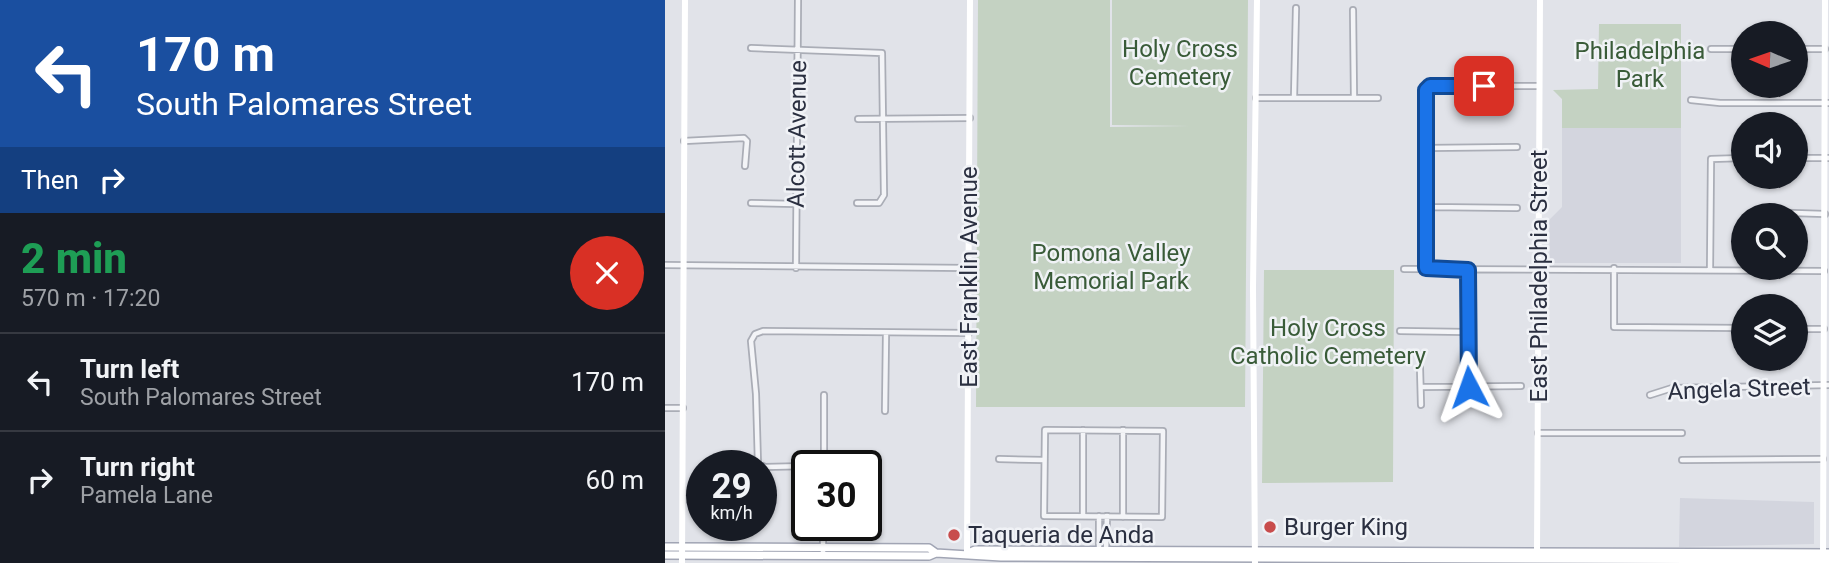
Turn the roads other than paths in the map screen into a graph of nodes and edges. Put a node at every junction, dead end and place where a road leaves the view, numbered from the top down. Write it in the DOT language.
graph roads {
  1 [pos="685,0"];
  2 [pos="798,0"];
  3 [pos="970,0"];
  4 [pos="1257,0"];
  5 [pos="1540,0"];
  6 [pos="1825,0"];
  7 [pos="1296,8"];
  8 [pos="1353,9"];
  9 [pos="751,48"];
  10 [pos="798,49"];
  11 [pos="1731,49"];
  12 [pos="1808,49"];
  13 [pos="1825,49"];
  14 [pos="1711,50"];
  15 [pos="1538,86"];
  16 [pos="1256,98"];
  17 [pos="1294,98"];
  18 [pos="1354,98"];
  19 [pos="1378,98"];
  20 [pos="1691,100"];
  21 [pos="1827,103"];
  22 [pos="970,118"];
  23 [pos="858,119"];
  24 [pos="885,119"];
  25 [pos="684,141"];
  26 [pos="1517,147"];
  27 [pos="1427,148"];
  28 [pos="1731,158"];
  29 [pos="1808,158"];
  30 [pos="1827,158"];
  31 [pos="745,166"];
  32 [pos="751,203"];
  33 [pos="857,203"];
  34 [pos="796,204"];
  35 [pos="1428,207"];
  36 [pos="1517,208"];
  37 [pos="1808,213"];
  38 [pos="1825,214"];
  39 [pos="665,265"];
  40 [pos="683,265"];
  41 [pos="796,268"];
  42 [pos="968,268"];
  43 [pos="1426,268"];
  44 [pos="1614,268"];
  45 [pos="1404,269"];
  46 [pos="1468,270"];
  47 [pos="1710,270"];
  48 [pos="1539,271"];
  49 [pos="1824,271"];
  50 [pos="1731,328"];
  51 [pos="1808,328"];
  52 [pos="1823,329"];
  53 [pos="1401,331"];
  54 [pos="1467,332"];
  55 [pos="969,333"];
  56 [pos="886,334"];
  57 [pos="1420,368"];
  58 [pos="1521,386"];
  59 [pos="1826,386"];
  60 [pos="1421,387"];
  61 [pos="1467,387"];
  62 [pos="824,395"];
  63 [pos="1650,395"];
  64 [pos="1421,405"];
  65 [pos="665,408"];
  66 [pos="683,408"];
  67 [pos="885,411"];
  68 [pos="1083,430"];
  69 [pos="1123,430"];
  70 [pos="1538,433"];
  71 [pos="1682,433"];
  72 [pos="824,450"];
  73 [pos="999,459"];
  74 [pos="1823,459"];
  75 [pos="1044,460"];
  76 [pos="1682,460"];
  77 [pos="791,466"];
  78 [pos="1083,516"];
  79 [pos="1099,516"];
  80 [pos="1107,516"];
  81 [pos="1122,517"];
  82 [pos="823,541"];
  83 [pos="665,547"];
  84 [pos="682,547"];
  85 [pos="823,551"];
  86 [pos="967,553"];
  87 [pos="1102,553"];
  88 [pos="665,555"];
  89 [pos="1255,557"];
  90 [pos="1685,558"];
  91 [pos="1825,558"];
  92 [pos="682,559"];
  93 [pos="1537,559"];
  94 [pos="967,563"];
  1 -- 25 [label="street"];
  2 -- 10 [label="street, Alcott Avenue"];
  3 -- 22 [label="street, East Franklin Avenue"];
  4 -- 16 [label="street"];
  5 -- 15 [label="street, East Philadelphia Street"];
  6 -- 13 [label="street"];
  7 -- 17 [label="street"];
  8 -- 18 [label="street"];
  9 -- 10 [label="street"];
  10 -- 24 [label="street"];
  10 -- 34 [label="street, Alcott Avenue"];
  11 -- 14 [label="street"];
  12 -- 13 [label="street"];
  13 -- 21 [label="street"];
  15 -- 27 [label="street"];
  15 -- 48 [label="street, East Philadelphia Street"];
  16 -- 17 [label="street"];
  16 -- 89 [label="street"];
  17 -- 18 [label="street"];
  18 -- 19 [label="street"];
  20 -- 21 [label="street"];
  21 -- 30 [label="street"];
  22 -- 24 [label="street"];
  22 -- 42 [label="street, East Franklin Avenue"];
  23 -- 24 [label="street"];
  24 -- 33 [label="street"];
  25 -- 31 [label="street"];
  25 -- 40 [label="street"];
  26 -- 27 [label="street"];
  27 -- 35 [label="street"];
  28 -- 47 [label="street"];
  29 -- 30 [label="street"];
  30 -- 38 [label="street"];
  32 -- 34 [label="street"];
  34 -- 41 [label="street, Alcott Avenue"];
  35 -- 36 [label="street"];
  35 -- 43 [label="street"];
  37 -- 38 [label="street"];
  38 -- 49 [label="street"];
  39 -- 40 [label="street"];
  40 -- 41 [label="street"];
  40 -- 66 [label="street"];
  41 -- 42 [label="street"];
  42 -- 55 [label="street, East Franklin Avenue"];
  43 -- 45 [label="street"];
  43 -- 46 [label="street"];
  44 -- 47 [label="street"];
  44 -- 48 [label="street"];
  44 -- 50 [label="street"];
  46 -- 48 [label="street"];
  46 -- 54 [label="street"];
  47 -- 49 [label="street"];
  48 -- 70 [label="street, East Philadelphia Street"];
  49 -- 52 [label="street"];
  51 -- 52 [label="street"];
  52 -- 59 [label="street"];
  53 -- 54 [label="street"];
  54 -- 61 [label="street"];
  55 -- 56 [label="street"];
  55 -- 86 [label="street, East Franklin Avenue"];
  56 -- 67 [label="street"];
  56 -- 77 [label="street"];
  57 -- 60 [label="street"];
  58 -- 61 [label="street"];
  59 -- 63 [label="street, Angela Street"];
  59 -- 74 [label="street"];
  60 -- 61 [label="street"];
  60 -- 64 [label="street"];
  62 -- 72 [label="street"];
  65 -- 66 [label="street"];
  66 -- 84 [label="street"];
  68 -- 69 [label="street"];
  68 -- 75 [label="street"];
  68 -- 78 [label="street"];
  69 -- 81 [label="street"];
  69 -- 81 [label="street"];
  70 -- 71 [label="street"];
  70 -- 93 [label="street, East Philadelphia Street"];
  73 -- 75 [label="street"];
  74 -- 76 [label="street"];
  74 -- 91 [label="street"];
  75 -- 78 [label="street"];
  78 -- 79 [label="street"];
  79 -- 80 [label="street"];
  79 -- 87 [label="street"];
  80 -- 81 [label="street"];
  80 -- 87 [label="street"];
  82 -- 85 [label="street"];
  83 -- 84 [label="main road"];
  84 -- 85 [label="main road"];
  84 -- 92 [label="street"];
  85 -- 86 [label="main road"];
  85 -- 92 [label="main road"];
  86 -- 87 [label="main road"];
  86 -- 94 [label="street"];
  87 -- 89 [label="main road"];
  88 -- 92 [label="main road"];
  89 -- 93 [label="main road"];
  90 -- 91 [label="main road"];
  90 -- 91 [label="main road"];
  90 -- 93 [label="main road"];
  90 -- 93 [label="main road"];
}
